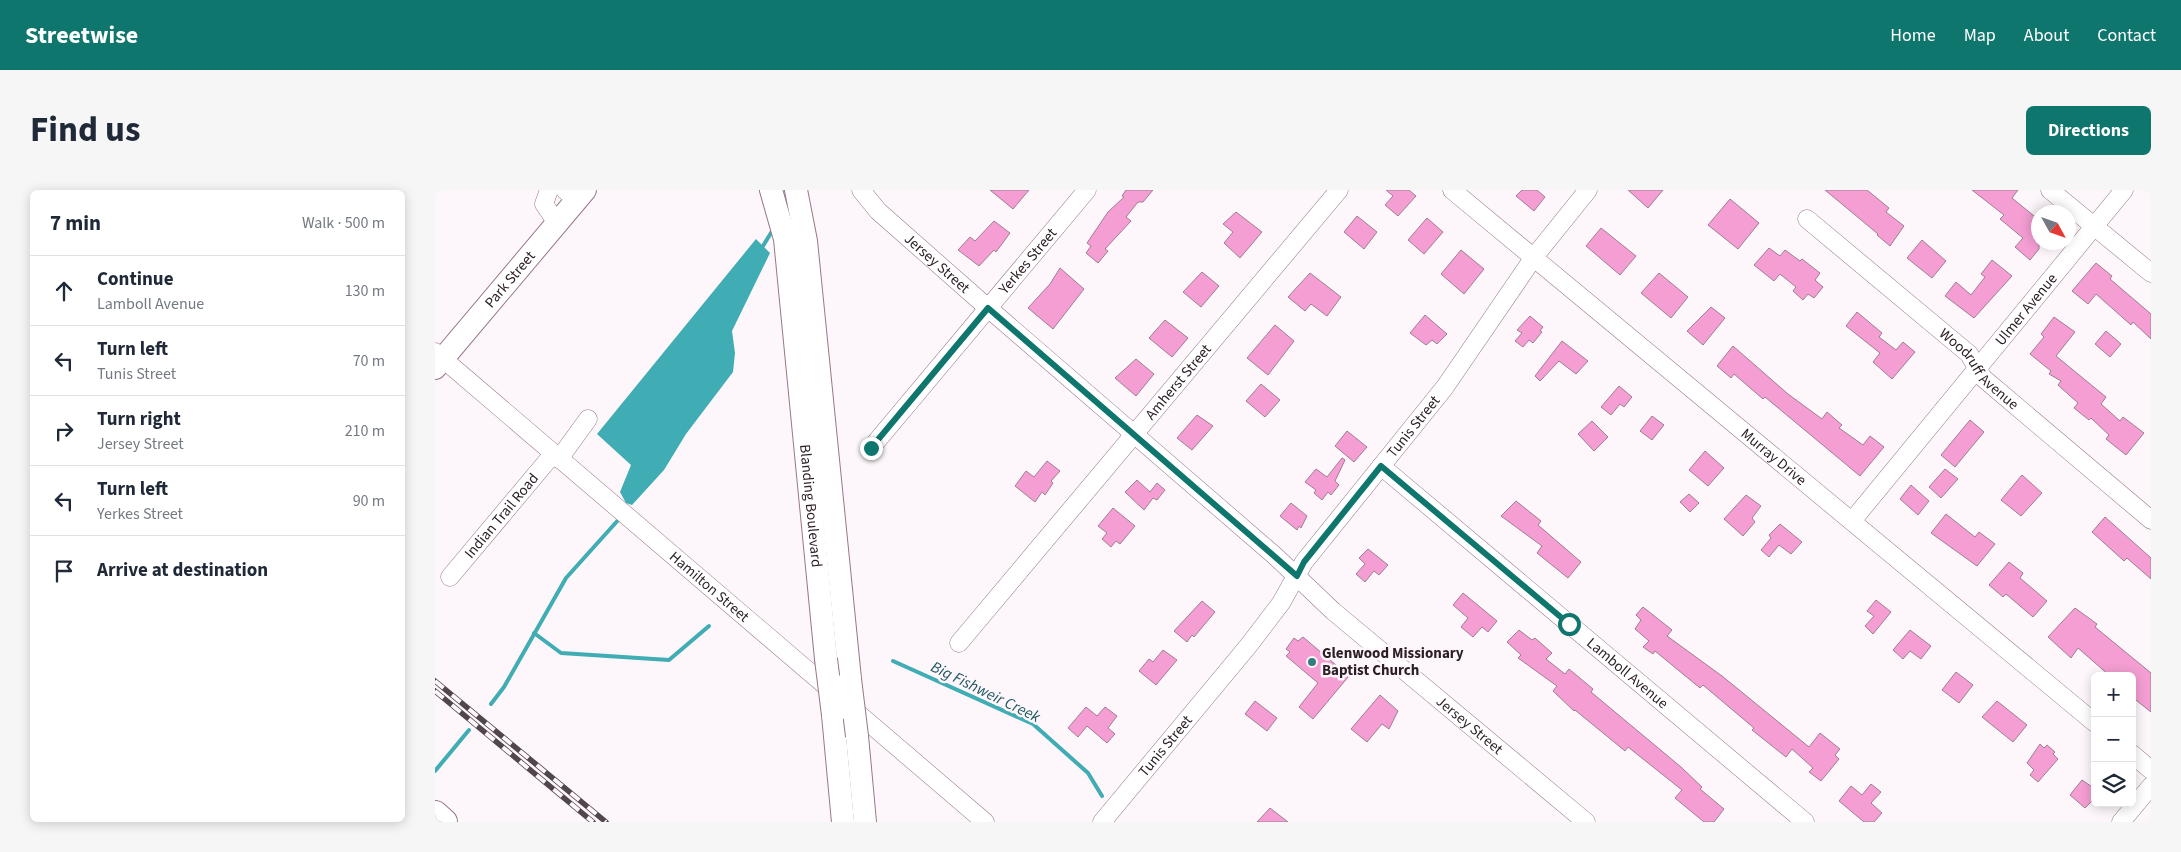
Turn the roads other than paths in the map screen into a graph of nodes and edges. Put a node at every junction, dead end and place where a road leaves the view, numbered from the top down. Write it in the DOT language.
graph roads {
  1 [pos="549,190"];
  2 [pos="796,190"];
  3 [pos="861,190"];
  4 [pos="1087,190"];
  5 [pos="1339,190"];
  6 [pos="1452,190"];
  7 [pos="1589,190"];
  8 [pos="2050,190"];
  9 [pos="2124,190"];
  10 [pos="575,193"];
  11 [pos="773,195"];
  12 [pos="1807,219"];
  13 [pos="557,223"];
  14 [pos="2094,227"];
  15 [pos="1534,257"];
  16 [pos="2151,273"];
  17 [pos="988,308"];
  18 [pos="438,360"];
  19 [pos="1978,369"];
  20 [pos="587,419"];
  21 [pos="1134,435"];
  22 [pos="871,448"];
  23 [pos="556,456"];
  24 [pos="1381,466"];
  25 [pos="2151,520"];
  26 [pos="1852,521"];
  27 [pos="1297,576"];
  28 [pos="450,577"];
  29 [pos="959,643"];
  30 [pos="2091,720"];
  31 [pos="2136,757"];
  32 [pos="2151,770"];
  33 [pos="2151,786"];
  34 [pos="435,814"];
  35 [pos="445,822"];
  36 [pos="843,822"];
  37 [pos="865,822"];
  38 [pos="985,822"];
  39 [pos="1102,822"];
  40 [pos="1586,822"];
  41 [pos="1805,822"];
  42 [pos="2121,822"];
  1 -- 13 [label="street"];
  2 -- 37 [label="main road, Blanding Boulevard, bridge"];
  3 -- 17 [label="street, Jersey Street"];
  4 -- 17 [label="street, Yerkes Street"];
  5 -- 21 [label="street, Amherst Street"];
  6 -- 15 [label="street, Murray Drive"];
  7 -- 15 [label="street, Tunis Street"];
  8 -- 14 [label="street"];
  9 -- 14 [label="street, Ulmer Avenue"];
  10 -- 13 [label="main road, Park Street"];
  11 -- 36 [label="main road, Blanding Boulevard, bridge"];
  12 -- 19 [label="street, Woodruff Avenue"];
  13 -- 18 [label="main road, Park Street"];
  14 -- 16 [label="street"];
  14 -- 19 [label="street, Ulmer Avenue"];
  15 -- 24 [label="street, Tunis Street"];
  15 -- 26 [label="street, Murray Drive"];
  17 -- 21 [label="street, Jersey Street"];
  17 -- 22 [label="street, Yerkes Street"];
  18 -- 23 [label="street, Hamilton Street"];
  19 -- 25 [label="street, Woodruff Avenue"];
  19 -- 26 [label="street, Ulmer Avenue"];
  20 -- 23 [label="street, Indian Trail Road"];
  21 -- 27 [label="street, Jersey Street"];
  21 -- 29 [label="street, Amherst Street"];
  23 -- 28 [label="street, Indian Trail Road"];
  23 -- 38 [label="street, Hamilton Street"];
  24 -- 27 [label="street, Tunis Street"];
  24 -- 41 [label="street, Lamboll Avenue"];
  26 -- 30 [label="street, Murray Drive"];
  27 -- 39 [label="street, Tunis Street"];
  27 -- 40 [label="street, Jersey Street"];
  31 -- 32 [label="street"];
  33 -- 42 [label="street"];
  34 -- 35 [label="highway"];
}
